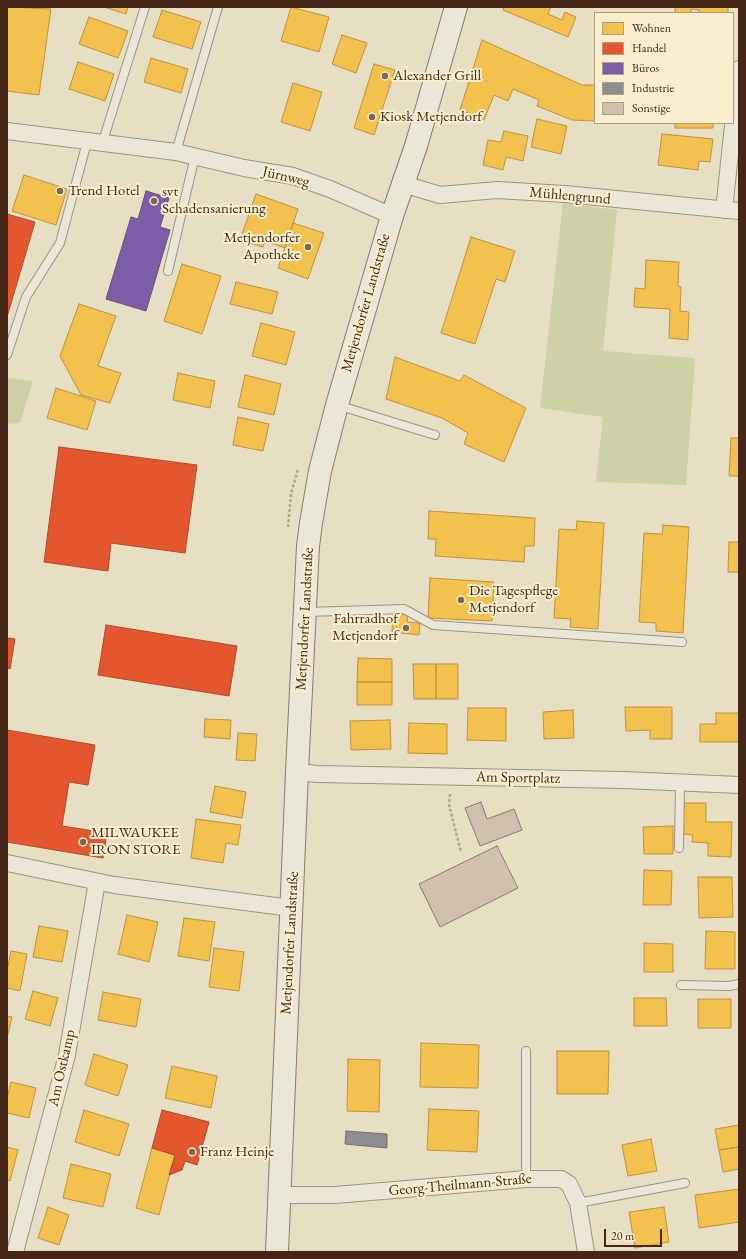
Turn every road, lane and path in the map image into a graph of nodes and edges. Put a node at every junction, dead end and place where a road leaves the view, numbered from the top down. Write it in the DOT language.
graph roads {
  1 [pos="145,7"];
  2 [pos="218,7"];
  3 [pos="456,7"];
  4 [pos="739,69"];
  5 [pos="7,131"];
  6 [pos="95,143"];
  7 [pos="176,152"];
  8 [pos="195,156"];
  9 [pos="403,184"];
  10 [pos="731,210"];
  11 [pos="392,216"];
  12 [pos="168,271"];
  13 [pos="7,355"];
  14 [pos="337,405"];
  15 [pos="436,435"];
  16 [pos="305,612"];
  17 [pos="682,642"];
  18 [pos="297,772"];
  19 [pos="450,778"];
  20 [pos="680,782"];
  21 [pos="739,785"];
  22 [pos="679,848"];
  23 [pos="461,852"];
  24 [pos="7,863"];
  25 [pos="98,882"];
  26 [pos="291,908"];
  27 [pos="739,984"];
  28 [pos="682,986"];
  29 [pos="526,1051"];
  30 [pos="526,1179"];
  31 [pos="685,1183"];
  32 [pos="280,1195"];
  33 [pos="578,1202"];
  34 [pos="15,1252"];
  35 [pos="277,1252"];
  36 [pos="586,1252"];
  1 -- 6 [label="lane"];
  2 -- 7 [label="lane"];
  3 -- 9 [label="main road, Metjendorfer Landstraße"];
  4 -- 10 [label="street"];
  5 -- 6 [label="street, Jürnweg"];
  6 -- 7 [label="street, Jürnweg"];
  6 -- 13 [label="lane"];
  7 -- 8 [label="street, Jürnweg"];
  8 -- 11 [label="street, Jürnweg"];
  8 -- 12 [label="lane"];
  9 -- 10 [label="street, Mühlengrund"];
  9 -- 11 [label="main road, Metjendorfer Landstraße"];
  11 -- 14 [label="main road, Metjendorfer Landstraße"];
  14 -- 15 [label="lane"];
  14 -- 16 [label="main road, Metjendorfer Landstraße"];
  16 -- 17 [label="lane"];
  16 -- 18 [label="main road, Metjendorfer Landstraße"];
  18 -- 19 [label="street, Am Sportplatz"];
  18 -- 26 [label="main road, Metjendorfer Landstraße"];
  19 -- 20 [label="street, Am Sportplatz"];
  19 -- 23 [label="path"];
  20 -- 21 [label="street, Am Sportplatz"];
  20 -- 22 [label="lane"];
  24 -- 25 [label="street"];
  25 -- 26 [label="street"];
  25 -- 34 [label="street, Am Ostkamp"];
  26 -- 32 [label="main road, Metjendorfer Landstraße"];
  27 -- 28 [label="lane"];
  29 -- 30 [label="lane"];
  30 -- 32 [label="street, Georg-Theilmann-Straße"];
  30 -- 33 [label="street, Georg-Theilmann-Straße"];
  31 -- 33 [label="lane"];
  32 -- 35 [label="main road, Metjendorfer Landstraße"];
  33 -- 36 [label="street, Georg-Theilmann-Straße"];
}
